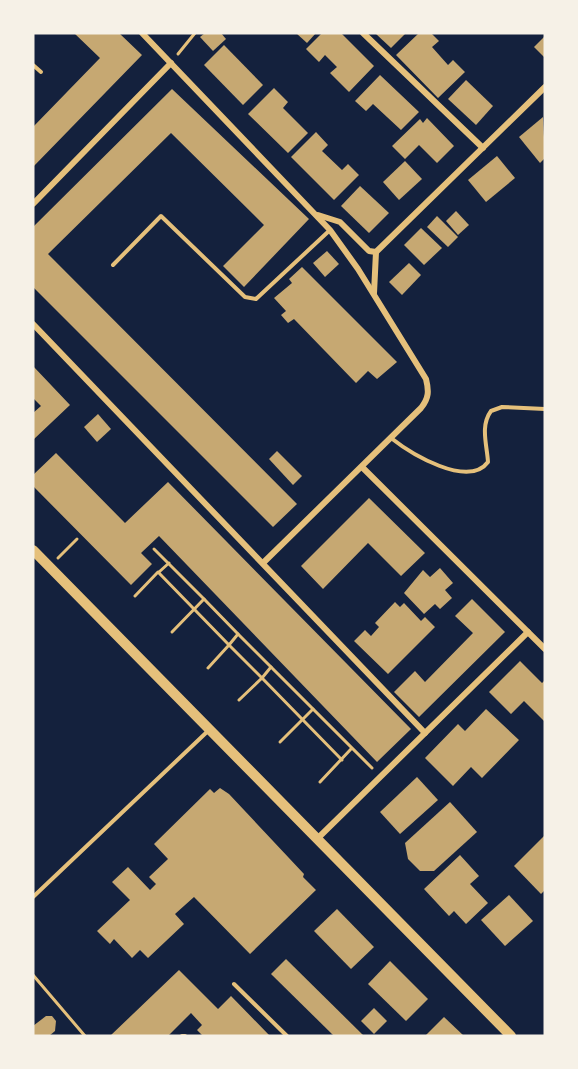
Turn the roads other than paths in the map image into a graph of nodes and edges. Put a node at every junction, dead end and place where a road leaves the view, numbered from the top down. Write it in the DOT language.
graph roads {
  1 [pos="142,33"];
  2 [pos="363,33"];
  3 [pos="171,63"];
  4 [pos="33,65"];
  5 [pos="41,72"];
  6 [pos="545,87"];
  7 [pos="483,148"];
  8 [pos="33,204"];
  9 [pos="318,215"];
  10 [pos="330,230"];
  11 [pos="376,252"];
  12 [pos="112,265"];
  13 [pos="374,293"];
  14 [pos="33,324"];
  15 [pos="545,409"];
  16 [pos="391,438"];
  17 [pos="362,467"];
  18 [pos="33,550"];
  19 [pos="263,563"];
  20 [pos="528,632"];
  21 [pos="545,649"];
  22 [pos="209,730"];
  23 [pos="425,733"];
  24 [pos="317,839"];
  25 [pos="33,897"];
  26 [pos="234,984"];
  27 [pos="287,1036"];
  28 [pos="511,1036"];
  1 -- 3 [label="street"];
  2 -- 7 [label="street"];
  3 -- 8 [label="street"];
  3 -- 9 [label="street"];
  4 -- 5 [label="lane"];
  6 -- 7 [label="street"];
  7 -- 11 [label="street"];
  9 -- 10 [label="street"];
  9 -- 11 [label="street"];
  10 -- 12 [label="lane"];
  10 -- 13 [label="street"];
  11 -- 13 [label="street"];
  13 -- 16 [label="street"];
  14 -- 19 [label="street"];
  15 -- 16 [label="lane"];
  16 -- 17 [label="street"];
  17 -- 19 [label="street"];
  17 -- 20 [label="street"];
  18 -- 22 [label="main road"];
  19 -- 23 [label="street"];
  20 -- 21 [label="street"];
  20 -- 23 [label="street"];
  22 -- 24 [label="main road"];
  22 -- 25 [label="lane"];
  23 -- 24 [label="street"];
  24 -- 28 [label="main road"];
  26 -- 27 [label="lane"];
}
